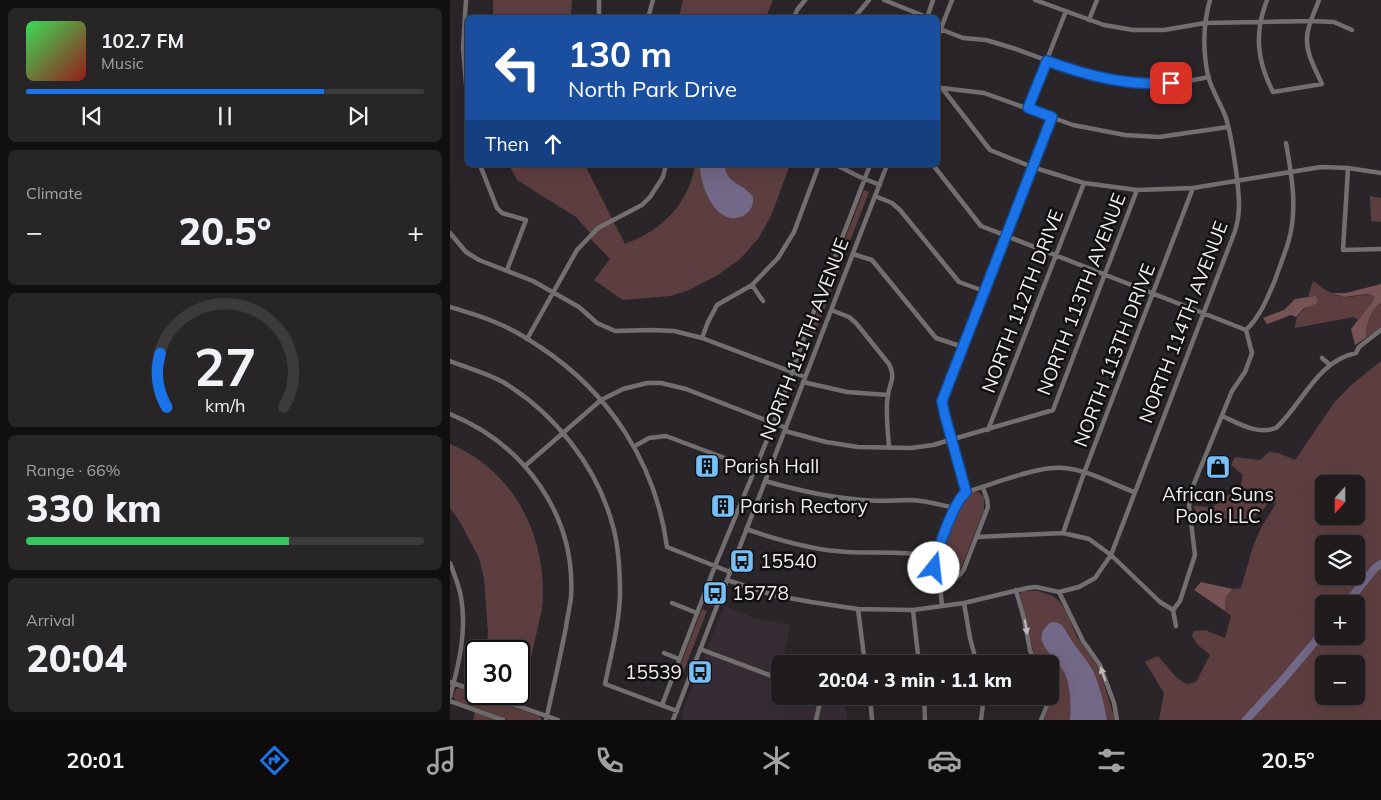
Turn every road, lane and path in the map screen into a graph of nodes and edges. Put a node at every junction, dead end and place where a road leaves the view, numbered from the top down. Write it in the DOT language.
graph roads {
  1 [pos="466,0"];
  2 [pos="599,0"];
  3 [pos="653,0"];
  4 [pos="805,0"];
  5 [pos="869,0"];
  6 [pos="884,0"];
  7 [pos="933,0"];
  8 [pos="952,0"];
  9 [pos="1035,0"];
  10 [pos="1097,0"];
  11 [pos="1210,0"];
  12 [pos="1267,0"];
  13 [pos="1319,0"];
  14 [pos="1066,11"];
  15 [pos="465,15"];
  16 [pos="599,15"];
  17 [pos="649,15"];
  18 [pos="795,15"];
  19 [pos="856,15"];
  20 [pos="923,15"];
  21 [pos="929,15"];
  22 [pos="465,16"];
  23 [pos="1089,20"];
  24 [pos="1311,21"];
  25 [pos="940,22"];
  26 [pos="1260,22"];
  27 [pos="1205,23"];
  28 [pos="940,29"];
  29 [pos="1352,30"];
  30 [pos="1047,61"];
  31 [pos="465,72"];
  32 [pos="1209,77"];
  33 [pos="940,88"];
  34 [pos="1028,108"];
  35 [pos="1052,117"];
  36 [pos="1228,127"];
  37 [pos="1286,143"];
  38 [pos="481,167"];
  39 [pos="666,167"];
  40 [pos="818,167"];
  41 [pos="840,167"];
  42 [pos="869,167"];
  43 [pos="886,167"];
  44 [pos="936,167"];
  45 [pos="1032,167"];
  46 [pos="1348,168"];
  47 [pos="1291,172"];
  48 [pos="1381,173"];
  49 [pos="865,179"];
  50 [pos="1237,180"];
  51 [pos="1084,183"];
  52 [pos="880,185"];
  53 [pos="1193,188"];
  54 [pos="1136,190"];
  55 [pos="875,196"];
  56 [pos="450,233"];
  57 [pos="1006,236"];
  58 [pos="1381,249"];
  59 [pos="852,254"];
  60 [pos="1057,255"];
  61 [pos="507,270"];
  62 [pos="1105,274"];
  63 [pos="752,285"];
  64 [pos="984,291"];
  65 [pos="553,292"];
  66 [pos="1154,293"];
  67 [pos="763,301"];
  68 [pos="450,307"];
  69 [pos="831,310"];
  70 [pos="1204,313"];
  71 [pos="1246,330"];
  72 [pos="1381,330"];
  73 [pos="702,338"];
  74 [pos="527,339"];
  75 [pos="962,347"];
  76 [pos="1322,358"];
  77 [pos="450,362"];
  78 [pos="1329,364"];
  79 [pos="792,372"];
  80 [pos="804,380"];
  81 [pos="888,395"];
  82 [pos="601,400"];
  83 [pos="450,414"];
  84 [pos="1222,416"];
  85 [pos="774,423"];
  86 [pos="785,429"];
  87 [pos="988,430"];
  88 [pos="563,434"];
  89 [pos="951,440"];
  90 [pos="634,446"];
  91 [pos="889,448"];
  92 [pos="526,466"];
  93 [pos="754,469"];
  94 [pos="1084,473"];
  95 [pos="765,481"];
  96 [pos="983,488"];
  97 [pos="966,492"];
  98 [pos="1134,492"];
  99 [pos="954,508"];
  100 [pos="746,529"];
  101 [pos="1063,533"];
  102 [pos="977,537"];
  103 [pos="1111,555"];
  104 [pos="936,558"];
  105 [pos="450,563"];
  106 [pos="715,566"];
  107 [pos="730,572"];
  108 [pos="727,580"];
  109 [pos="940,584"];
  110 [pos="1016,590"];
  111 [pos="1059,592"];
  112 [pos="964,603"];
  113 [pos="672,604"];
  114 [pos="942,606"];
  115 [pos="858,609"];
  116 [pos="913,610"];
  117 [pos="1173,610"];
  118 [pos="697,613"];
  119 [pos="1176,626"];
  120 [pos="700,650"];
  121 [pos="664,654"];
  122 [pos="865,655"];
  123 [pos="919,655"];
  124 [pos="975,655"];
  125 [pos="1032,655"];
  126 [pos="679,659"];
  127 [pos="771,676"];
  128 [pos="452,682"];
  129 [pos="465,687"];
  130 [pos="450,697"];
  131 [pos="450,701"];
  132 [pos="512,705"];
  133 [pos="662,705"];
  134 [pos="818,705"];
  135 [pos="871,705"];
  136 [pos="924,705"];
  137 [pos="983,705"];
  138 [pos="1047,705"];
  139 [pos="677,711"];
  140 [pos="546,718"];
  141 [pos="503,720"];
  142 [pos="558,720"];
  143 [pos="673,720"];
  144 [pos="816,720"];
  145 [pos="872,720"];
  146 [pos="925,720"];
  147 [pos="981,720"];
  148 [pos="1041,720"];
  149 [pos="1117,720"];
  1 -- 15 [label="street"];
  2 -- 16 [label="street"];
  3 -- 17 [label="street"];
  4 -- 18 [label="street"];
  5 -- 19 [label="street"];
  6 -- 20 [label="street"];
  7 -- 21 [label="street"];
  8 -- 25 [label="street"];
  9 -- 14 [label="street"];
  10 -- 23 [label="street"];
  11 -- 27 [label="street, NORTH 114TH AVENUE"];
  12 -- 26 [label="street"];
  13 -- 24 [label="street"];
  14 -- 23 [label="street"];
  14 -- 30 [label="street"];
  22 -- 31 [label="street"];
  23 -- 27 [label="street"];
  24 -- 26 [label="street"];
  24 -- 26 [label="street"];
  24 -- 29 [label="street"];
  25 -- 28 [label="street"];
  26 -- 27 [label="street"];
  27 -- 32 [label="street, NORTH 114TH AVENUE"];
  28 -- 30 [label="street"];
  30 -- 32 [label="street"];
  30 -- 34 [label="street"];
  32 -- 36 [label="street, NORTH 114TH AVENUE"];
  33 -- 34 [label="street"];
  33 -- 45 [label="street"];
  34 -- 35 [label="street"];
  35 -- 36 [label="street"];
  35 -- 45 [label="street"];
  36 -- 50 [label="street, NORTH 114TH AVENUE"];
  37 -- 47 [label="street"];
  38 -- 61 [label="street"];
  39 -- 65 [label="street"];
  40 -- 63 [label="street"];
  41 -- 49 [label="street"];
  42 -- 49 [label="street, NORTH 111TH AVENUE"];
  43 -- 52 [label="street, NORTH 111TH AVENUE"];
  44 -- 57 [label="street"];
  45 -- 51 [label="street"];
  45 -- 57 [label="street"];
  46 -- 47 [label="street"];
  46 -- 48 [label="street"];
  46 -- 58 [label="street"];
  47 -- 50 [label="street"];
  47 -- 71 [label="street"];
  49 -- 52 [label="street"];
  49 -- 79 [label="street, NORTH 111TH AVENUE"];
  50 -- 53 [label="street"];
  50 -- 70 [label="street, NORTH 114TH AVENUE"];
  51 -- 54 [label="street"];
  51 -- 60 [label="street, NORTH 112TH DRIVE"];
  52 -- 55 [label="street, NORTH 111TH AVENUE"];
  53 -- 54 [label="street"];
  53 -- 66 [label="street, NORTH 113TH DRIVE"];
  54 -- 62 [label="street, NORTH 113TH AVENUE"];
  55 -- 59 [label="street, NORTH 111TH AVENUE"];
  55 -- 64 [label="street"];
  56 -- 61 [label="street"];
  57 -- 60 [label="street"];
  57 -- 64 [label="street"];
  59 -- 69 [label="street, NORTH 111TH AVENUE"];
  59 -- 75 [label="street"];
  60 -- 62 [label="street"];
  60 -- 87 [label="street, NORTH 112TH DRIVE"];
  61 -- 65 [label="street"];
  62 -- 66 [label="street"];
  62 -- 87 [label="street, NORTH 113TH AVENUE"];
  63 -- 67 [label="street"];
  63 -- 73 [label="street"];
  64 -- 75 [label="street"];
  65 -- 73 [label="street"];
  65 -- 74 [label="street"];
  66 -- 70 [label="street"];
  66 -- 94 [label="street, NORTH 113TH DRIVE"];
  68 -- 74 [label="street"];
  69 -- 80 [label="street, NORTH 111TH AVENUE"];
  69 -- 81 [label="street"];
  70 -- 71 [label="street"];
  70 -- 98 [label="street, NORTH 114TH AVENUE"];
  71 -- 84 [label="street"];
  72 -- 78 [label="street"];
  73 -- 79 [label="street"];
  74 -- 82 [label="street"];
  75 -- 89 [label="street"];
  76 -- 78 [label="street"];
  77 -- 88 [label="street"];
  78 -- 84 [label="street"];
  79 -- 80 [label="street"];
  79 -- 85 [label="street, NORTH 111TH AVENUE"];
  80 -- 81 [label="street"];
  80 -- 86 [label="street, NORTH 111TH AVENUE"];
  81 -- 91 [label="street"];
  82 -- 85 [label="street"];
  82 -- 88 [label="street"];
  82 -- 90 [label="street"];
  83 -- 92 [label="street"];
  84 -- 117 [label="street"];
  85 -- 86 [label="street"];
  85 -- 93 [label="street, NORTH 111TH AVENUE"];
  86 -- 91 [label="street"];
  86 -- 95 [label="street, NORTH 111TH AVENUE"];
  87 -- 89 [label="street"];
  88 -- 92 [label="street"];
  88 -- 133 [label="street"];
  89 -- 91 [label="street"];
  89 -- 97 [label="street"];
  90 -- 93 [label="street"];
  90 -- 106 [label="street"];
  92 -- 140 [label="street"];
  93 -- 106 [label="street, NORTH 111TH AVENUE"];
  94 -- 96 [label="street"];
  94 -- 98 [label="street"];
  94 -- 101 [label="street, NORTH 113TH DRIVE"];
  95 -- 99 [label="street"];
  95 -- 100 [label="street, NORTH 111TH AVENUE"];
  96 -- 97 [label="street"];
  96 -- 102 [label="street"];
  97 -- 99 [label="street"];
  98 -- 103 [label="street, NORTH 114TH AVENUE"];
  99 -- 104 [label="street"];
  100 -- 104 [label="street"];
  100 -- 107 [label="street, NORTH 111TH AVENUE"];
  101 -- 102 [label="street"];
  101 -- 103 [label="street"];
  102 -- 109 [label="street"];
  103 -- 111 [label="street, NORTH 114TH AVENUE"];
  103 -- 117 [label="street"];
  104 -- 109 [label="street"];
  105 -- 128 [label="street"];
  106 -- 107 [label="street"];
  106 -- 118 [label="street, NORTH 111TH AVENUE"];
  107 -- 108 [label="street, NORTH 111TH AVENUE"];
  108 -- 115 [label="street"];
  108 -- 120 [label="street, NORTH 111TH AVENUE"];
  109 -- 114 [label="street"];
  110 -- 111 [label="street"];
  110 -- 112 [label="street"];
  110 -- 125 [label="street, one-way"];
  149 -- 111 [label="street, one-way"];
  112 -- 114 [label="street"];
  112 -- 124 [label="street"];
  113 -- 118 [label="street"];
  114 -- 116 [label="street"];
  115 -- 116 [label="street"];
  115 -- 122 [label="street"];
  116 -- 123 [label="street"];
  117 -- 119 [label="street"];
  118 -- 126 [label="street, NORTH 111TH AVENUE"];
  120 -- 127 [label="street"];
  120 -- 139 [label="street, NORTH 111TH AVENUE"];
  121 -- 126 [label="street"];
  126 -- 133 [label="street, NORTH 111TH AVENUE"];
  128 -- 129 [label="street"];
  128 -- 130 [label="street"];
  131 -- 141 [label="street"];
  132 -- 140 [label="street"];
  133 -- 139 [label="street"];
  134 -- 144 [label="street"];
  135 -- 145 [label="street"];
  136 -- 146 [label="street"];
  137 -- 147 [label="street"];
  138 -- 148 [label="street"];
  139 -- 143 [label="street, NORTH 111TH AVENUE"];
  140 -- 142 [label="street"];
}
